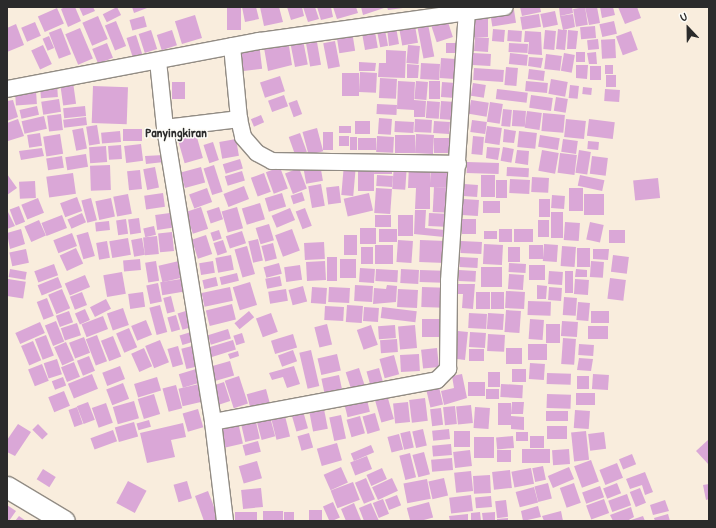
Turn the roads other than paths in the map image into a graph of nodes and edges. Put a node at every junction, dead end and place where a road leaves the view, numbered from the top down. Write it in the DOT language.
graph roads {
  1 [pos="505,7"];
  2 [pos="468,10"];
  3 [pos="232,46"];
  4 [pos="158,62"];
  5 [pos="7,89"];
  6 [pos="239,119"];
  7 [pos="165,128"];
  8 [pos="458,164"];
  9 [pos="213,422"];
  10 [pos="7,488"];
  11 [pos="64,521"];
  12 [pos="225,521"];
  1 -- 2 [label="street"];
  2 -- 3 [label="street"];
  2 -- 8 [label="street"];
  3 -- 4 [label="street"];
  3 -- 6 [label="street"];
  4 -- 5 [label="street"];
  4 -- 7 [label="street"];
  6 -- 7 [label="street"];
  6 -- 8 [label="street"];
  7 -- 9 [label="street"];
  8 -- 9 [label="street"];
  9 -- 12 [label="street"];
  10 -- 11 [label="main road"];
}
